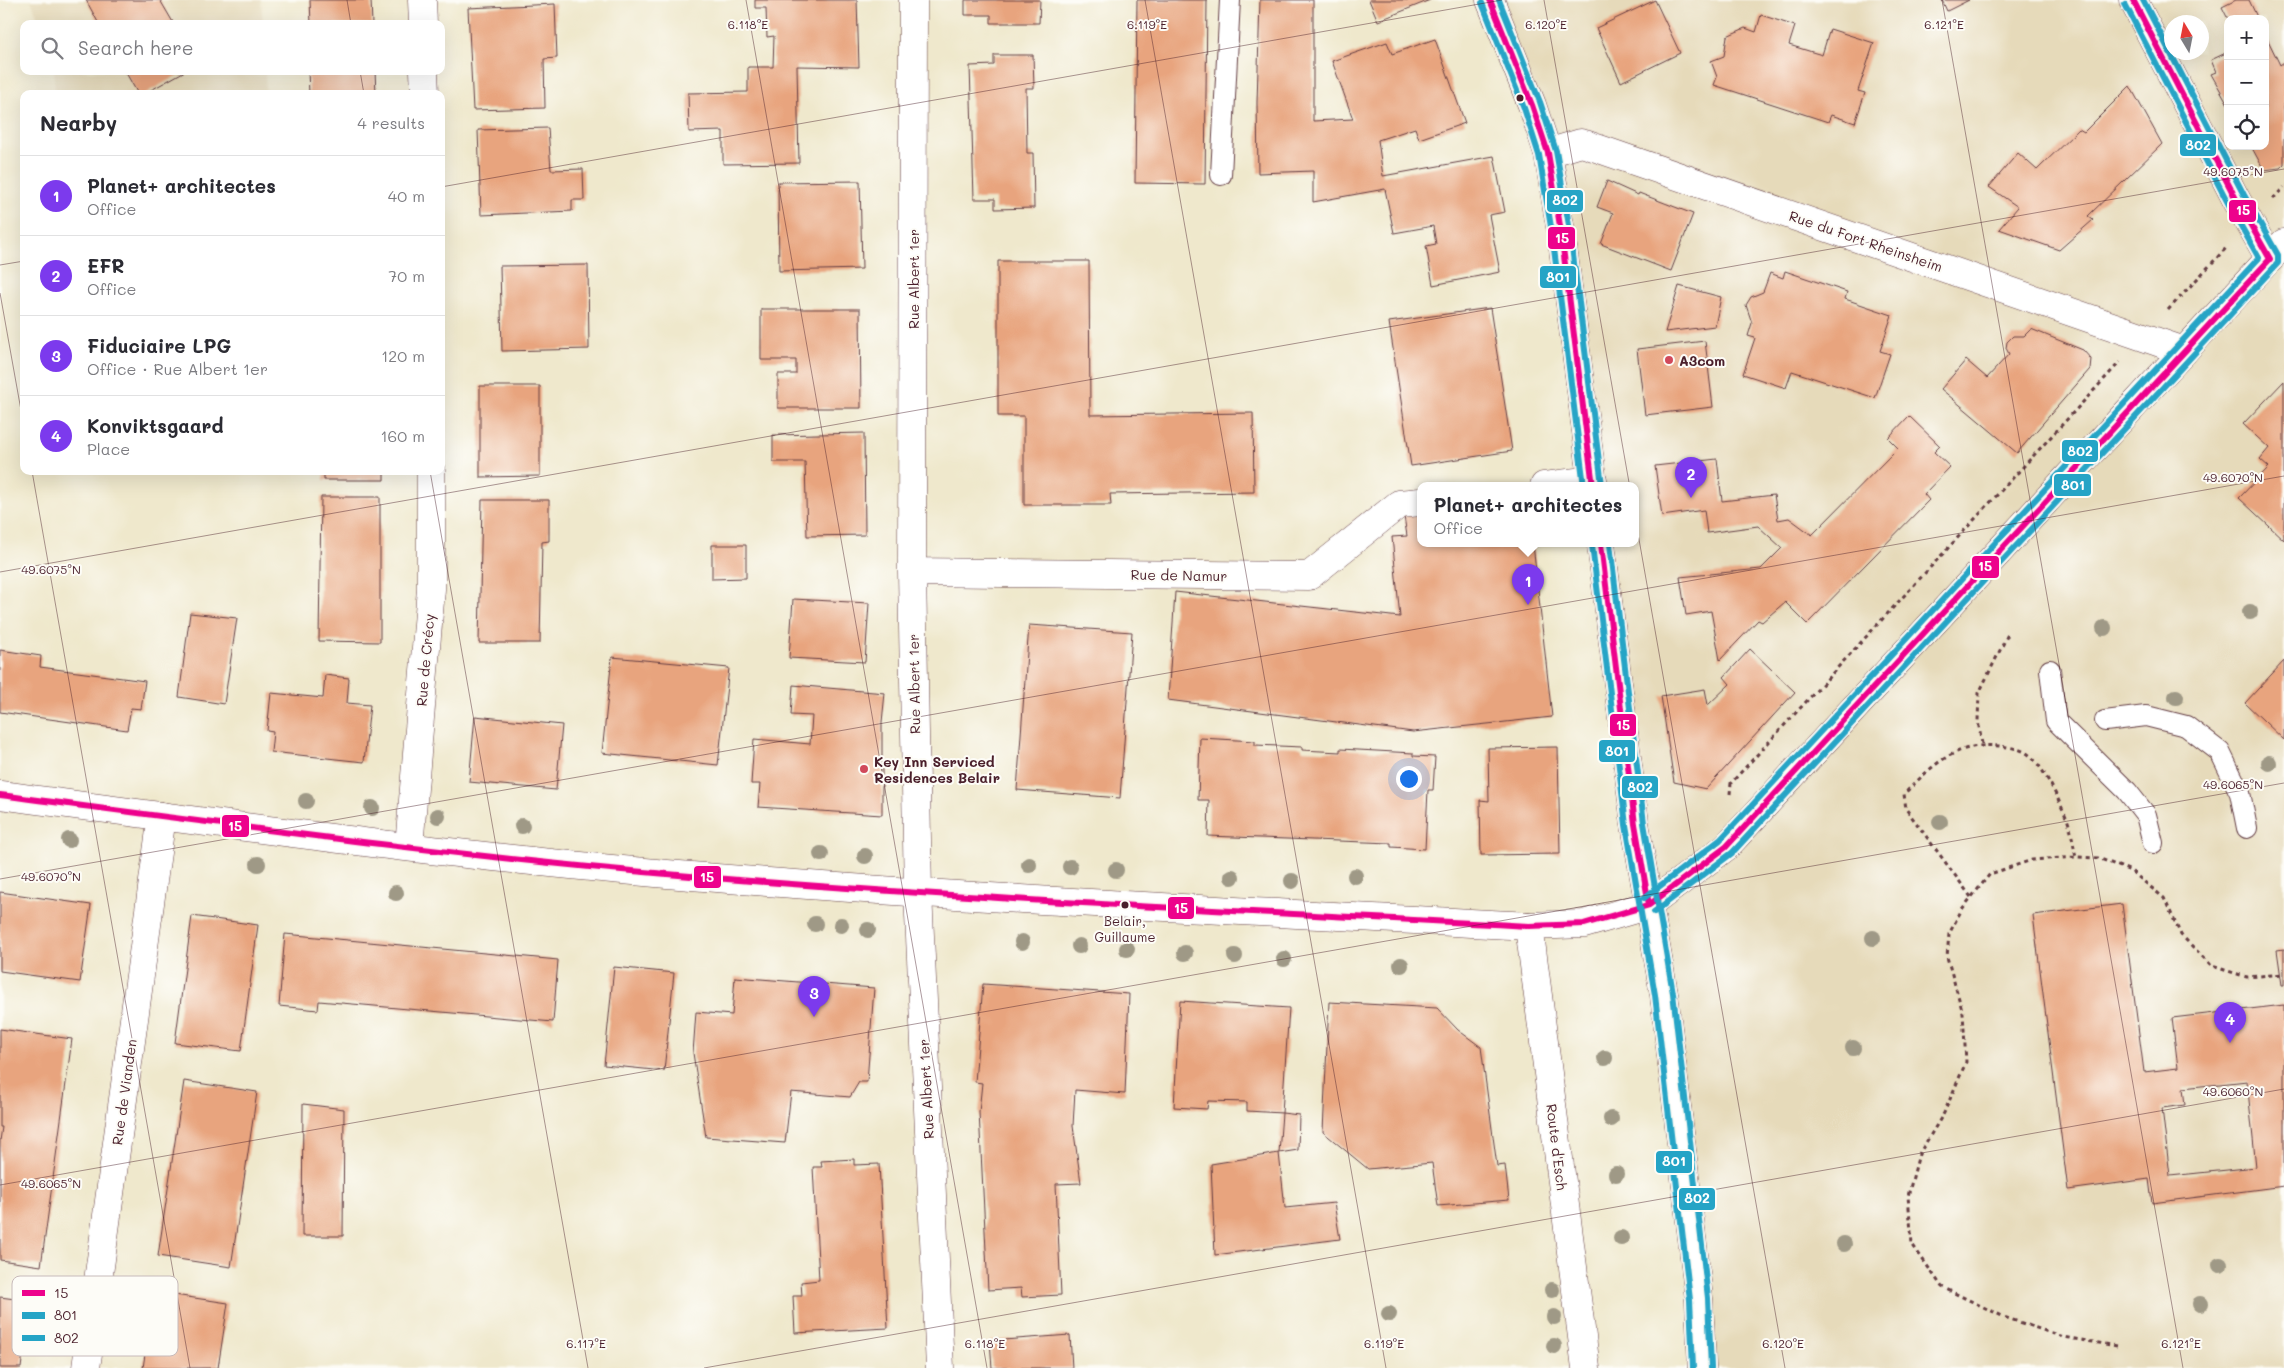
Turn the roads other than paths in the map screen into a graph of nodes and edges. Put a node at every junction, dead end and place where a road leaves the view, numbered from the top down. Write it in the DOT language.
graph roads {
  1 [pos="422,0"];
  2 [pos="913,0"];
  3 [pos="1230,0"];
  4 [pos="1490,0"];
  5 [pos="2133,0"];
  6 [pos="423,20"];
  7 [pos="424,75"];
  8 [pos="425,90"];
  9 [pos="1548,153"];
  10 [pos="1221,175"];
  11 [pos="2277,251"];
  12 [pos="2184,351"];
  13 [pos="431,475"];
  14 [pos="1593,482"];
  15 [pos="1417,502"];
  16 [pos="1601,547"];
  17 [pos="912,572"];
  18 [pos="2050,670"];
  19 [pos="2105,721"];
  20 [pos="0,795"];
  21 [pos="162,816"];
  22 [pos="2248,828"];
  23 [pos="2153,843"];
  24 [pos="409,848"];
  25 [pos="918,893"];
  26 [pos="1649,905"];
  27 [pos="1529,926"];
  28 [pos="99,1276"];
  29 [pos="940,1368"];
  30 [pos="1586,1368"];
  31 [pos="1702,1368"];
  1 -- 6 [label="main road"];
  2 -- 17 [label="main road, Rue Albert 1er"];
  3 -- 10 [label="lane"];
  4 -- 9 [label="main road"];
  5 -- 11 [label="main road"];
  7 -- 8 [label="main road"];
  9 -- 12 [label="main road, Rue du Fort Rheinsheim"];
  9 -- 14 [label="main road"];
  11 -- 12 [label="main road"];
  12 -- 26 [label="main road"];
  13 -- 24 [label="main road, Rue de Crécy"];
  15 -- 17 [label="main road, Rue de Namur"];
  16 -- 26 [label="main road"];
  17 -- 25 [label="main road, Rue Albert 1er"];
  18 -- 23 [label="lane"];
  19 -- 22 [label="lane"];
  20 -- 21 [label="main road"];
  21 -- 24 [label="main road"];
  21 -- 28 [label="main road, Rue de Vianden"];
  24 -- 25 [label="main road"];
  25 -- 27 [label="main road"];
  25 -- 29 [label="main road, Rue Albert 1er"];
  26 -- 27 [label="main road"];
  26 -- 31 [label="main road"];
  27 -- 30 [label="main road, Route d'Esch"];
}
